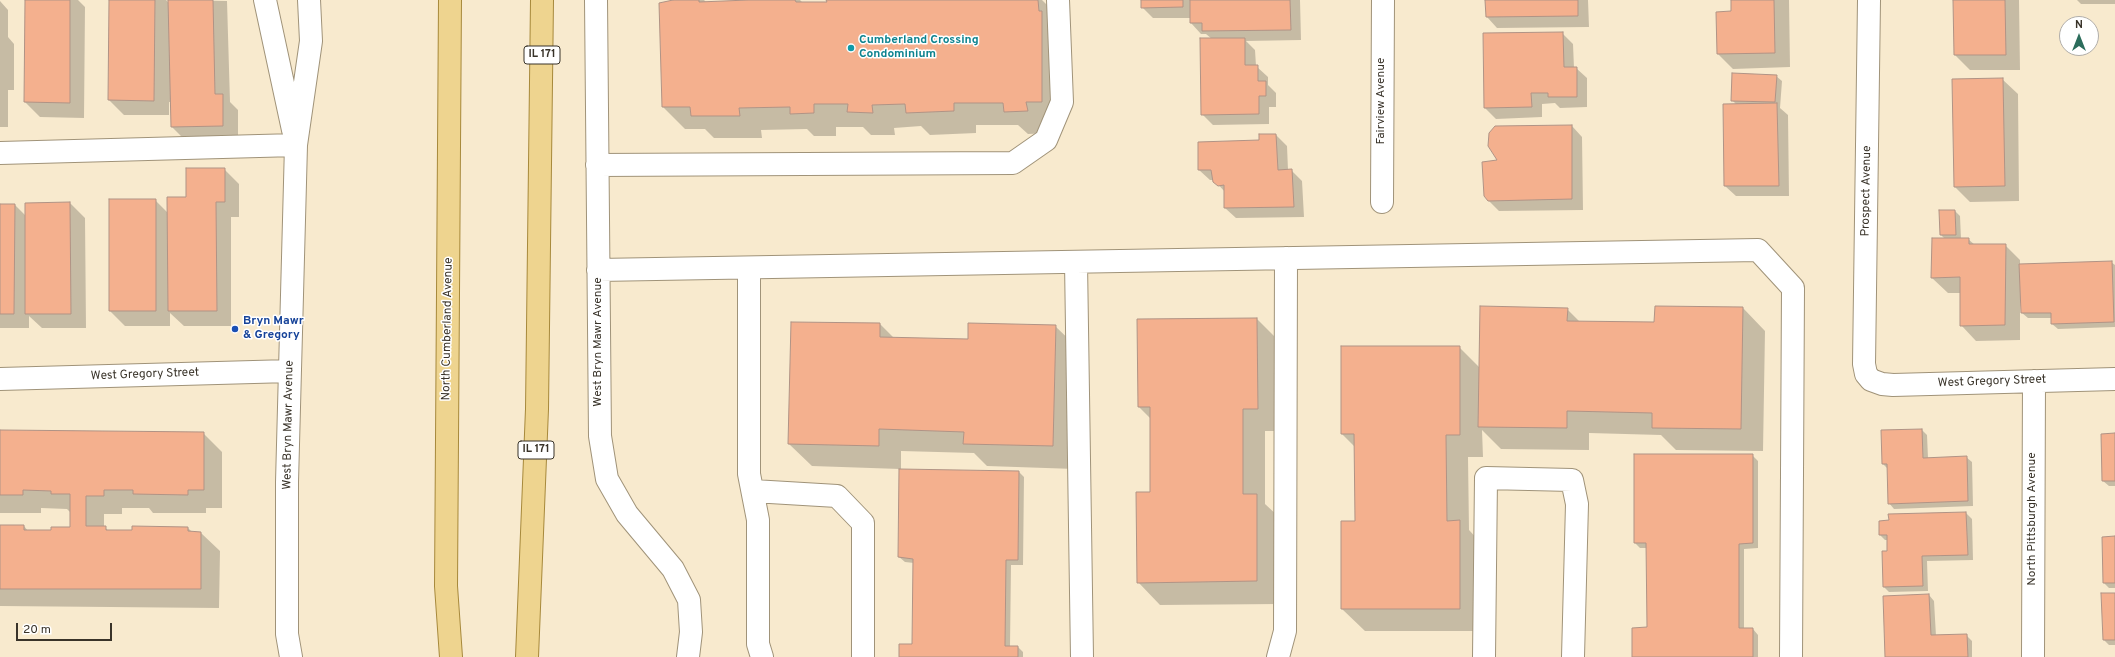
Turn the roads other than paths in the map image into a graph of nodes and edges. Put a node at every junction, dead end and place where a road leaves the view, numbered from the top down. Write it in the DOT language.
graph roads {
  1 [pos="265,0"];
  2 [pos="309,0"];
  3 [pos="450,0"];
  4 [pos="542,0"];
  5 [pos="596,0"];
  6 [pos="1058,0"];
  7 [pos="1383,0"];
  8 [pos="1869,0"];
  9 [pos="296,145"];
  10 [pos="0,153"];
  11 [pos="597,165"];
  12 [pos="1382,202"];
  13 [pos="1286,258"];
  14 [pos="1076,262"];
  15 [pos="748,268"];
  16 [pos="598,270"];
  17 [pos="290,371"];
  18 [pos="0,379"];
  19 [pos="2115,379"];
  20 [pos="1870,380"];
  21 [pos="2034,381"];
  22 [pos="752,491"];
  23 [pos="291,657"];
  24 [pos="451,657"];
  25 [pos="527,657"];
  26 [pos="688,657"];
  27 [pos="762,657"];
  28 [pos="863,657"];
  29 [pos="1082,657"];
  30 [pos="1278,657"];
  31 [pos="1484,657"];
  32 [pos="1573,657"];
  33 [pos="1791,657"];
  34 [pos="2033,657"];
  1 -- 9 [label="street, West Bryn Mawr Avenue"];
  2 -- 9 [label="street, West Bryn Mawr Avenue"];
  3 -- 24 [label="main road, North Cumberland Avenue"];
  4 -- 25 [label="main road, IL 171"];
  5 -- 11 [label="street, West Bryn Mawr Avenue"];
  6 -- 11 [label="street"];
  7 -- 12 [label="street, Fairview Avenue"];
  8 -- 20 [label="street, Prospect Avenue"];
  9 -- 10 [label="street"];
  9 -- 17 [label="street, West Bryn Mawr Avenue"];
  11 -- 16 [label="street, West Bryn Mawr Avenue"];
  13 -- 14 [label="street"];
  13 -- 30 [label="street"];
  13 -- 33 [label="street"];
  14 -- 15 [label="street"];
  14 -- 29 [label="street"];
  15 -- 16 [label="street"];
  15 -- 22 [label="street"];
  16 -- 26 [label="street, West Bryn Mawr Avenue"];
  17 -- 18 [label="street, West Gregory Street"];
  17 -- 23 [label="street, West Bryn Mawr Avenue"];
  19 -- 21 [label="street, West Gregory Street"];
  20 -- 21 [label="street, West Gregory Street"];
  21 -- 34 [label="street, North Pittsburgh Avenue"];
  22 -- 27 [label="street"];
  22 -- 28 [label="street"];
  31 -- 32 [label="street"];
}
